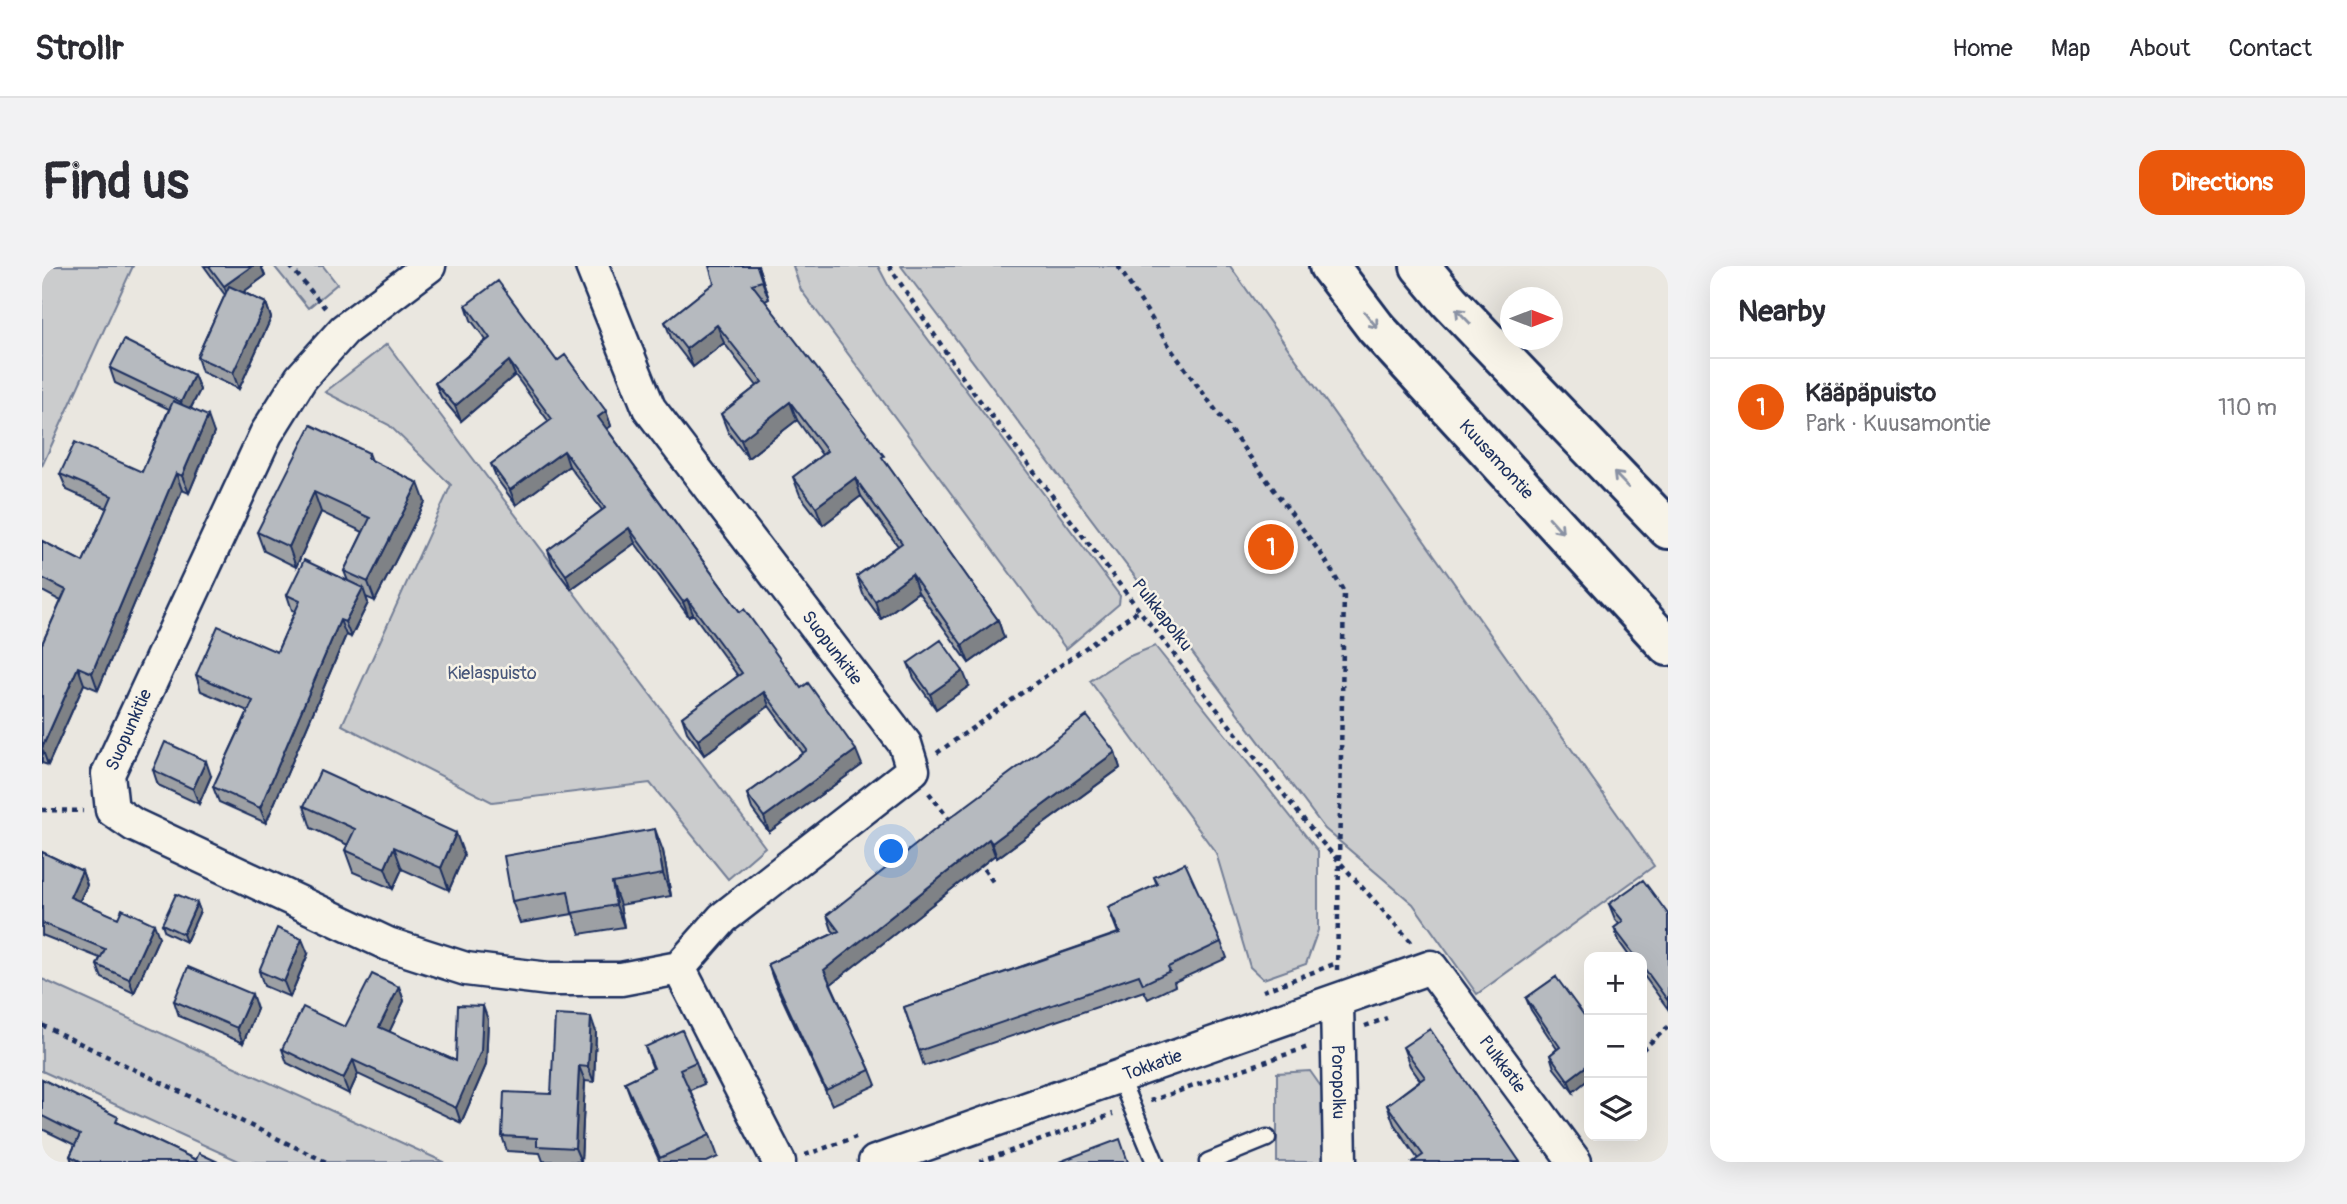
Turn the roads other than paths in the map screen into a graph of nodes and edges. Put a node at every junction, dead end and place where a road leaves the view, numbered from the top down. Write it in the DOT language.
graph roads {
  1 [pos="429,266"];
  2 [pos="592,266"];
  3 [pos="1329,266"];
  4 [pos="1420,266"];
  5 [pos="1668,529"];
  6 [pos="1668,646"];
  7 [pos="1431,967"];
  8 [pos="679,968"];
  9 [pos="1337,1002"];
  10 [pos="1119,1076"];
  11 [pos="1267,1138"];
  12 [pos="779,1162"];
  13 [pos="874,1162"];
  14 [pos="1155,1162"];
  15 [pos="1208,1162"];
  16 [pos="1340,1162"];
  17 [pos="1575,1162"];
  1 -- 8 [label="street, Suopunkitie"];
  2 -- 8 [label="street, Suopunkitie"];
  3 -- 6 [label="highway, Kuusamontie, one-way"];
  5 -- 4 [label="highway, one-way"];
  7 -- 9 [label="street, Tokkatie"];
  7 -- 17 [label="street, Pulkkatie"];
  8 -- 12 [label="street"];
  9 -- 10 [label="street, Tokkatie"];
  9 -- 16 [label="street, Poropolku"];
  10 -- 13 [label="street, Tokkatie"];
  10 -- 14 [label="lane"];
  11 -- 15 [label="lane"];
}
